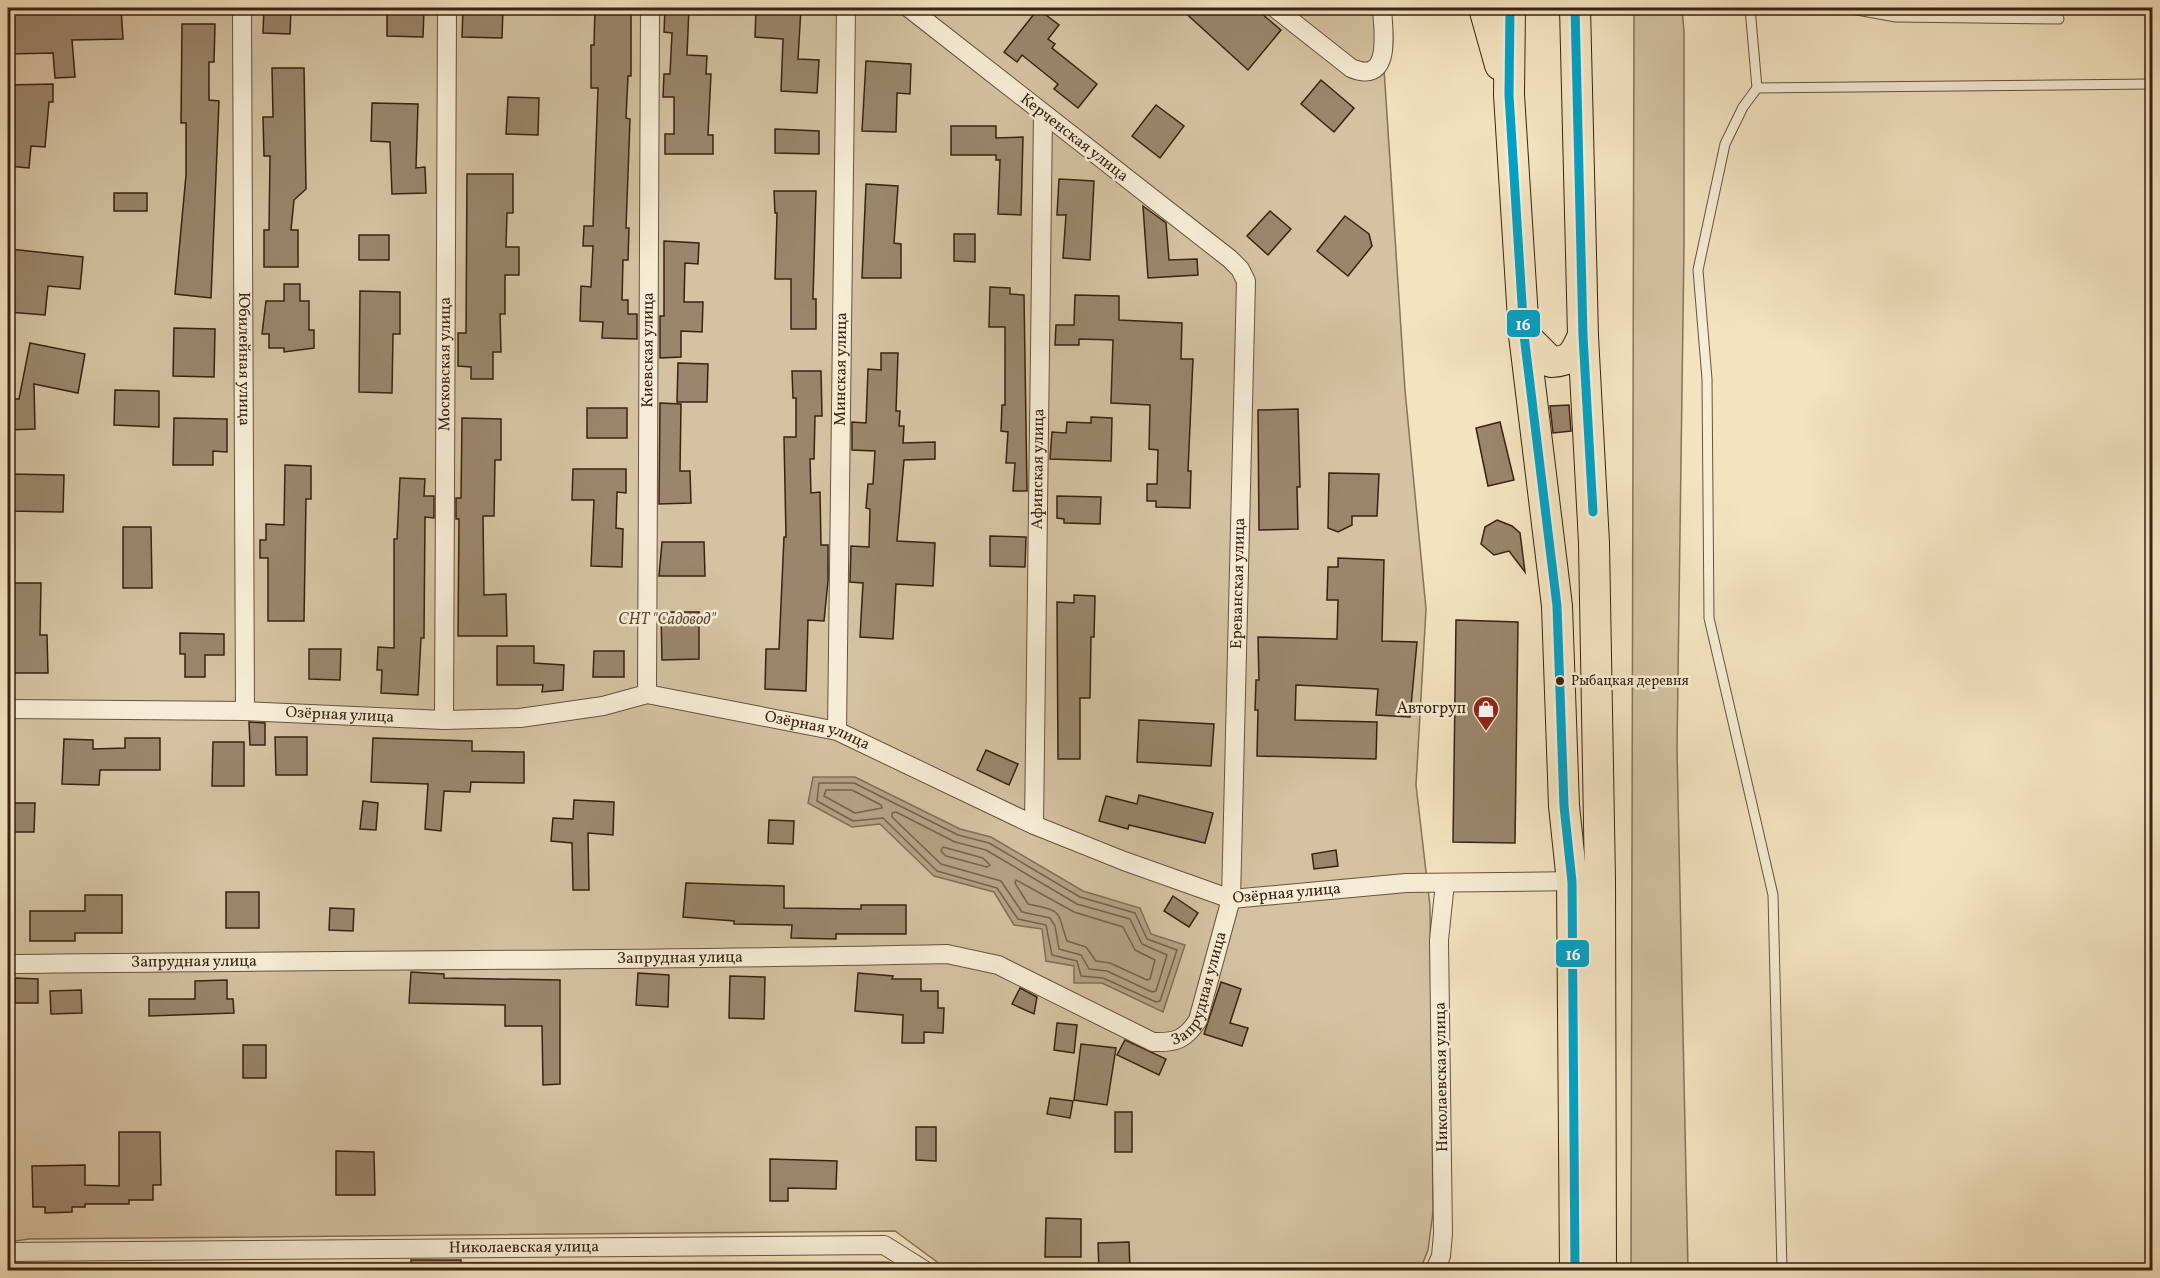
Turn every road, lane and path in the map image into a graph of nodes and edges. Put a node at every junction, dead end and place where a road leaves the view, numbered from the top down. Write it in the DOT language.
graph roads {
  1 [pos="242,8"];
  2 [pos="447,8"];
  3 [pos="650,8"];
  4 [pos="846,8"];
  5 [pos="909,8"];
  6 [pos="1275,8"];
  7 [pos="1382,8"];
  8 [pos="1484,8"];
  9 [pos="1510,8"];
  10 [pos="1750,8"];
  11 [pos="1846,8"];
  12 [pos="1576,9"];
  13 [pos="2060,19"];
  14 [pos="2152,84"];
  15 [pos="1757,88"];
  16 [pos="1509,95"];
  17 [pos="1043,114"];
  18 [pos="1240,269"];
  19 [pos="1524,335"];
  20 [pos="1583,336"];
  21 [pos="647,694"];
  22 [pos="8,710"];
  23 [pos="245,711"];
  24 [pos="444,720"];
  25 [pos="837,731"];
  26 [pos="1034,825"];
  27 [pos="1586,881"];
  28 [pos="1445,883"];
  29 [pos="1231,899"];
  30 [pos="8,964"];
  31 [pos="8,1252"];
  32 [pos="924,1270"];
  33 [pos="1435,1270"];
  34 [pos="1575,1270"];
  35 [pos="1601,1270"];
  36 [pos="1782,1270"];
  1 -- 23 [label="street, Юбилейная улица"];
  2 -- 24 [label="street, Московская улица"];
  3 -- 21 [label="street, Киевская улица"];
  4 -- 25 [label="street, Минская улица"];
  5 -- 17 [label="street, Керченская улица"];
  6 -- 7 [label="street"];
  8 -- 16 [label="main road"];
  9 -- 16 [label="main road"];
  10 -- 15 [label="lane"];
  11 -- 13 [label="lane"];
  12 -- 20 [label="main road"];
  14 -- 15 [label="lane"];
  15 -- 36 [label="lane"];
  16 -- 19 [label="main road"];
  17 -- 18 [label="street, Керченская улица"];
  17 -- 26 [label="street, Афинская улица"];
  18 -- 29 [label="street, Ереванская улица"];
  19 -- 20 [label="main road"];
  19 -- 27 [label="main road"];
  20 -- 27 [label="main road"];
  21 -- 24 [label="street, Озёрная улица"];
  21 -- 25 [label="street, Озёрная улица"];
  22 -- 23 [label="street, Озёрная улица"];
  23 -- 24 [label="street, Озёрная улица"];
  25 -- 26 [label="street, Озёрная улица"];
  26 -- 29 [label="street, Озёрная улица"];
  27 -- 28 [label="street, Озёрная улица"];
  27 -- 34 [label="main road"];
  27 -- 35 [label="main road"];
  28 -- 29 [label="street, Озёрная улица"];
  28 -- 33 [label="street, Николаевская улица"];
  29 -- 30 [label="street, Запрудная улица"];
  31 -- 32 [label="street, Николаевская улица"];
}
